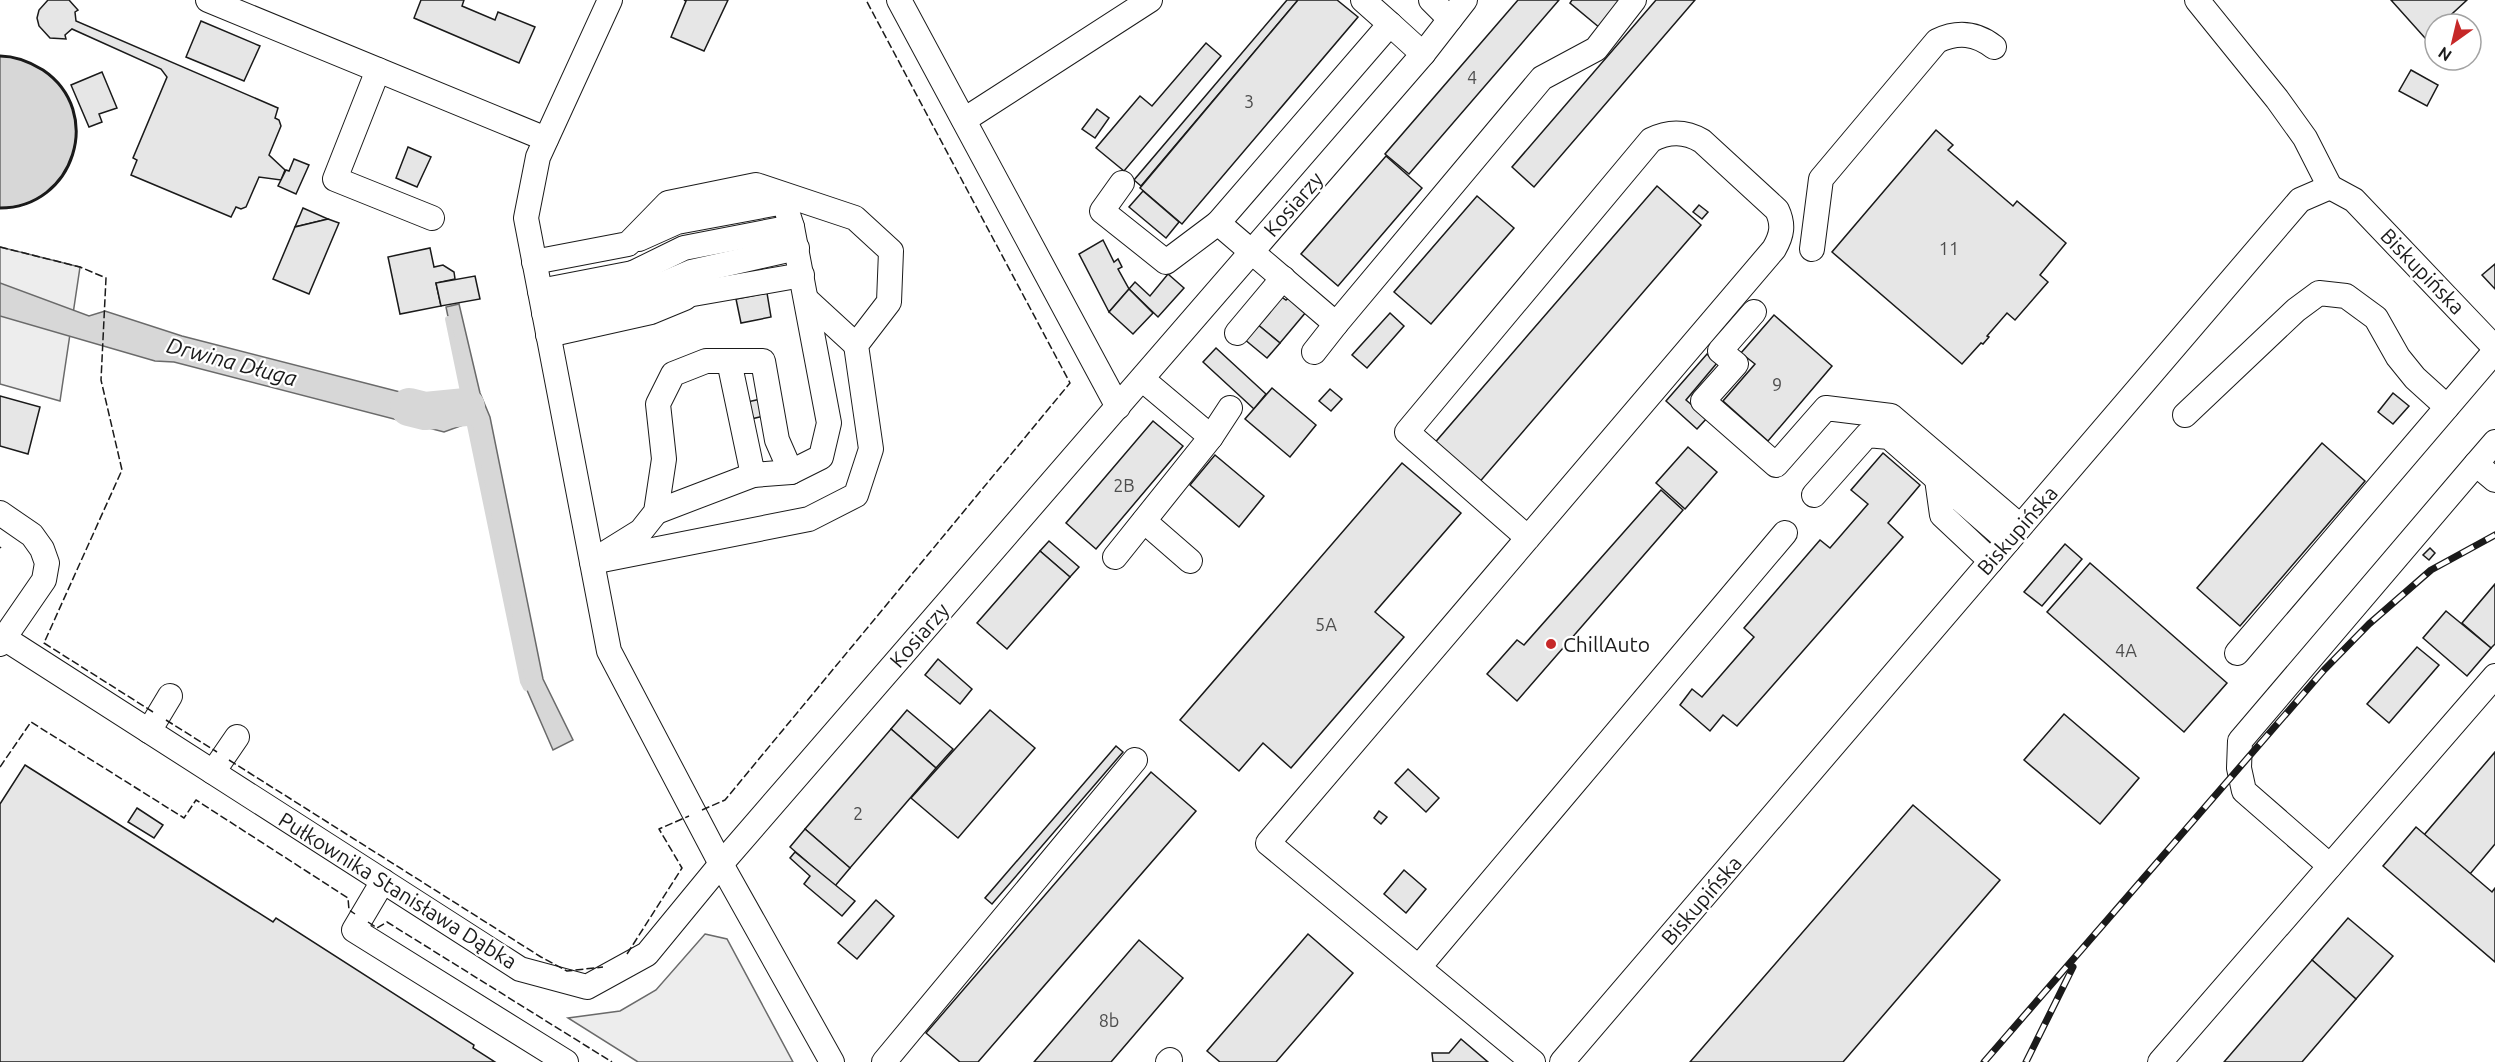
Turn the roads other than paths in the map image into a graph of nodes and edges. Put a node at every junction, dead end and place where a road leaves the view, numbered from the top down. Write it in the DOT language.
graph roads {
  1 [pos="208,0"];
  2 [pos="610,0"];
  3 [pos="899,0"];
  4 [pos="1150,0"];
  5 [pos="1363,0"];
  6 [pos="1431,0"];
  7 [pos="1465,0"];
  8 [pos="1634,0"];
  9 [pos="2197,0"];
  10 [pos="1450,19"];
  11 [pos="1390,24"];
  12 [pos="1994,47"];
  13 [pos="1423,54"];
  14 [pos="378,70"];
  15 [pos="964,120"];
  16 [pos="546,139"];
  17 [pos="1122,183"];
  18 [pos="756,185"];
  19 [pos="2330,187"];
  20 [pos="784,202"];
  21 [pos="432,218"];
  22 [pos="677,222"];
  23 [pos="1218,223"];
  24 [pos="795,238"];
  25 [pos="628,244"];
  26 [pos="656,246"];
  27 [pos="684,248"];
  28 [pos="1812,249"];
  29 [pos="1252,251"];
  30 [pos="534,262"];
  31 [pos="802,275"];
  32 [pos="1283,278"];
  33 [pos="638,283"];
  34 [pos="692,283"];
  35 [pos="807,300"];
  36 [pos="1754,312"];
  37 [pos="544,313"];
  38 [pos="1336,324"];
  39 [pos="1237,333"];
  40 [pos="856,345"];
  41 [pos="2495,350"];
  42 [pos="1314,352"];
  43 [pos="729,362"];
  44 [pos="1142,379"];
  45 [pos="1118,407"];
  46 [pos="2447,407"];
  47 [pos="1230,408"];
  48 [pos="2185,415"];
  49 [pos="1211,437"];
  50 [pos="2495,442"];
  51 [pos="2476,464"];
  52 [pos="791,472"];
  53 [pos="753,475"];
  54 [pos="1937,479"];
  55 [pos="2495,480"];
  56 [pos="1814,495"];
  57 [pos="656,512"];
  58 [pos="0,513"];
  59 [pos="1144,521"];
  60 [pos="1785,533"];
  61 [pos="2014,534"];
  62 [pos="1528,538"];
  63 [pos="1115,558"];
  64 [pos="1190,561"];
  65 [pos="1991,561"];
  66 [pos="592,562"];
  67 [pos="2,641"];
  68 [pos="2237,652"];
  69 [pos="2495,676"];
  70 [pos="170,696"];
  71 [pos="149,732"];
  72 [pos="237,736"];
  73 [pos="1135,760"];
  74 [pos="213,772"];
  75 [pos="721,864"];
  76 [pos="2330,866"];
  77 [pos="383,881"];
  78 [pos="1419,967"];
  79 [pos="566,1062"];
  80 [pos="832,1062"];
  81 [pos="884,1062"];
  82 [pos="1533,1062"];
  83 [pos="1562,1062"];
  84 [pos="2160,1062"];
  1 -- 14 [label="street"];
  2 -- 16 [label="street"];
  3 -- 15 [label="street"];
  4 -- 15 [label="street"];
  5 -- 11 [label="street"];
  6 -- 10 [label="street"];
  7 -- 10 [label="street, Kosiarzy"];
  8 -- 38 [label="street"];
  9 -- 19 [label="street"];
  10 -- 13 [label="street, Kosiarzy"];
  11 -- 13 [label="street"];
  11 -- 23 [label="street"];
  12 -- 28 [label="street"];
  13 -- 29 [label="street, Kosiarzy"];
  14 -- 16 [label="street"];
  14 -- 21 [label="street"];
  15 -- 45 [label="street"];
  16 -- 30 [label="street"];
  17 -- 23 [label="street"];
  18 -- 20 [label="street"];
  18 -- 25 [label="street"];
  18 -- 40 [label="street"];
  19 -- 41 [label="street, Biskupińska"];
  19 -- 61 [label="street, Biskupińska"];
  20 -- 22 [label="street"];
  20 -- 24 [label="street"];
  22 -- 25 [label="street"];
  22 -- 26 [label="street"];
  23 -- 29 [label="street"];
  24 -- 27 [label="street"];
  24 -- 31 [label="street"];
  24 -- 34 [label="street"];
  25 -- 26 [label="street"];
  25 -- 30 [label="street"];
  26 -- 27 [label="street"];
  26 -- 33 [label="street"];
  27 -- 33 [label="street"];
  29 -- 32 [label="street"];
  29 -- 44 [label="street, Kosiarzy"];
  30 -- 37 [label="street"];
  31 -- 34 [label="street"];
  31 -- 35 [label="street"];
  32 -- 38 [label="street"];
  32 -- 39 [label="street"];
  33 -- 34 [label="street"];
  33 -- 37 [label="street"];
  34 -- 37 [label="street"];
  35 -- 40 [label="street"];
  35 -- 52 [label="street"];
  36 -- 61 [label="street"];
  37 -- 66 [label="street"];
  38 -- 42 [label="street"];
  40 -- 66 [label="street"];
  41 -- 46 [label="street"];
  43 -- 52 [label="street"];
  43 -- 53 [label="street"];
  43 -- 57 [label="street"];
  44 -- 45 [label="street, Kosiarzy"];
  44 -- 49 [label="street"];
  45 -- 75 [label="street, Kosiarzy"];
  46 -- 48 [label="street"];
  46 -- 68 [label="street"];
  47 -- 49 [label="street"];
  49 -- 59 [label="street"];
  50 -- 51 [label="street"];
  51 -- 55 [label="street"];
  51 -- 76 [label="street"];
  52 -- 53 [label="street"];
  53 -- 57 [label="street"];
  54 -- 56 [label="street"];
  54 -- 61 [label="street"];
  54 -- 65 [label="street"];
  57 -- 66 [label="street"];
  58 -- 67 [label="street, Pułkownika Stanisława Dąbka"];
  59 -- 63 [label="street"];
  59 -- 64 [label="street"];
  60 -- 78 [label="street"];
  61 -- 65 [label="street, Biskupińska"];
  62 -- 62 [label="street"];
  62 -- 78 [label="street"];
  65 -- 83 [label="street, Biskupińska"];
  66 -- 75 [label="street"];
  67 -- 71 [label="street, Pułkownika Stanisława Dąbka"];
  69 -- 76 [label="street"];
  70 -- 71 [label="street"];
  71 -- 74 [label="street, Pułkownika Stanisława Dąbka"];
  72 -- 74 [label="street"];
  73 -- 81 [label="street"];
  74 -- 77 [label="street, Pułkownika Stanisława Dąbka"];
  75 -- 77 [label="street, Pułkownika Stanisława Dąbka"];
  75 -- 80 [label="street"];
  76 -- 84 [label="street"];
  77 -- 79 [label="street"];
  78 -- 82 [label="street"];
}
